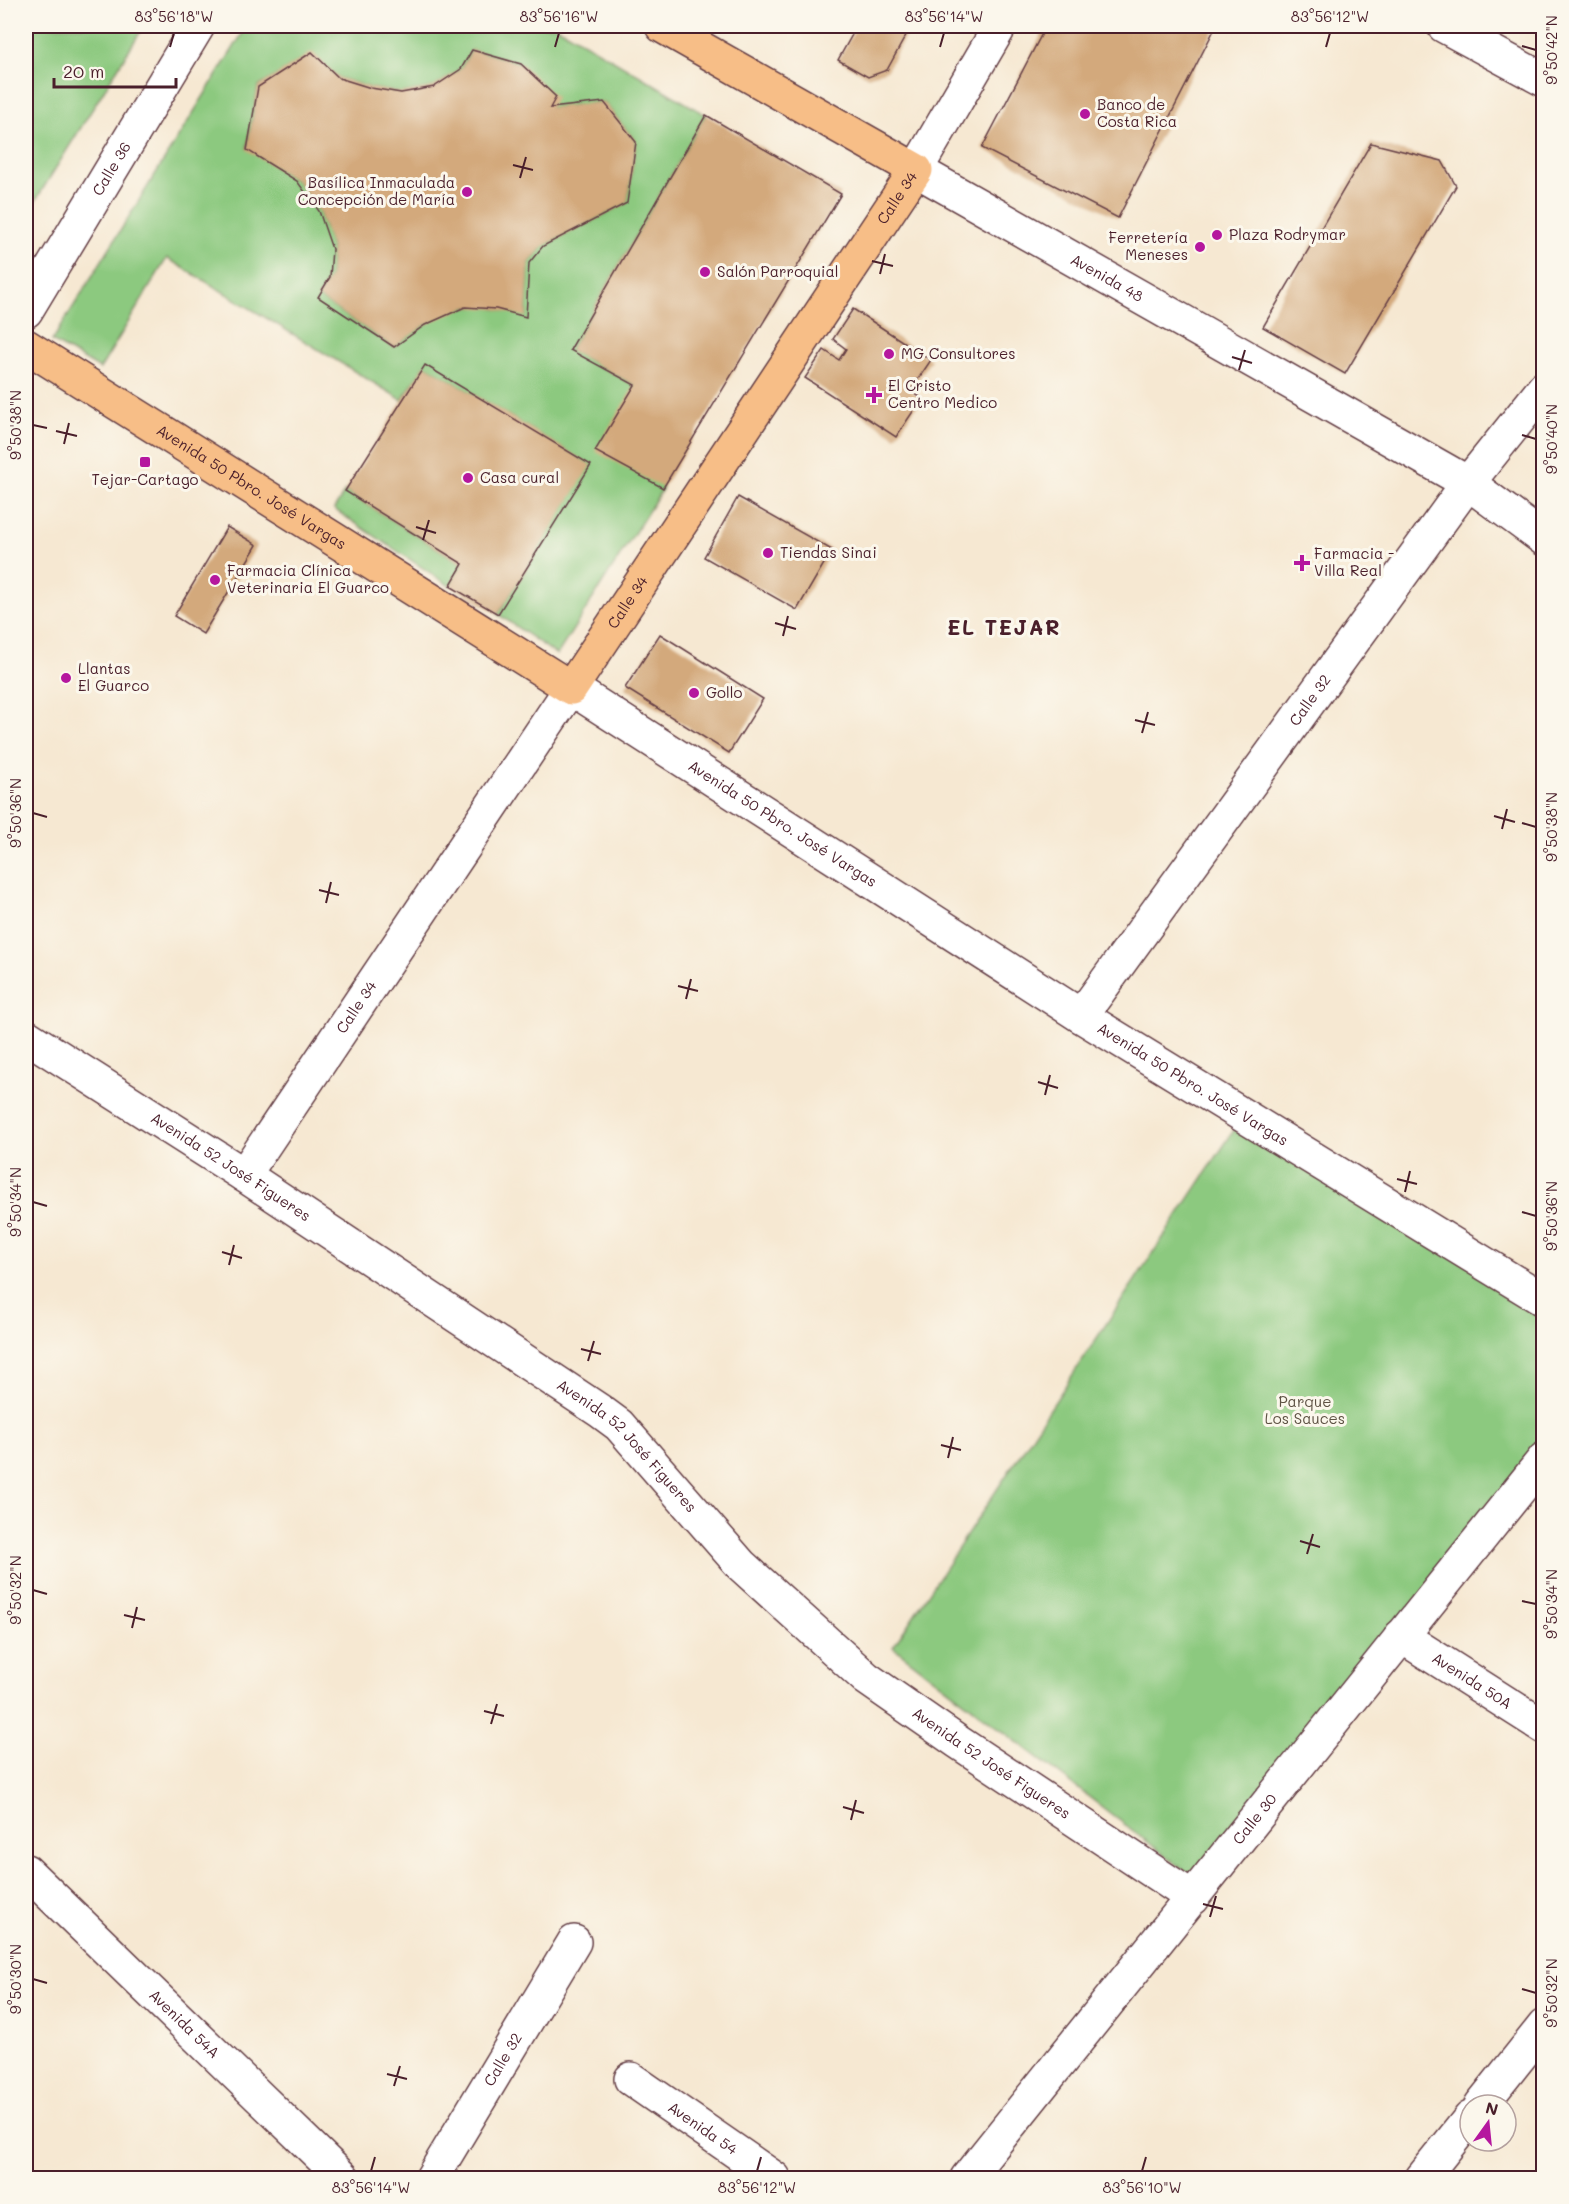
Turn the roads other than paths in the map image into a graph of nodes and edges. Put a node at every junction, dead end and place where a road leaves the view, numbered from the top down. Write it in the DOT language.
graph roads {
  1 [pos="198,26"];
  2 [pos="662,26"];
  3 [pos="1000,26"];
  4 [pos="1444,26"];
  5 [pos="1544,80"];
  6 [pos="916,170"];
  7 [pos="26,311"];
  8 [pos="26,346"];
  9 [pos="1544,388"];
  10 [pos="1468,483"];
  11 [pos="1544,539"];
  12 [pos="571,687"];
  13 [pos="1081,1016"];
  14 [pos="26,1036"];
  15 [pos="244,1175"];
  16 [pos="1544,1300"];
  17 [pos="1544,1459"];
  18 [pos="1401,1636"];
  19 [pos="1544,1728"];
  20 [pos="26,1871"];
  21 [pos="1193,1898"];
  22 [pos="574,1942"];
  23 [pos="1544,2026"];
  24 [pos="631,2079"];
  25 [pos="1490,2093"];
  26 [pos="1458,2133"];
  27 [pos="343,2178"];
  28 [pos="432,2178"];
  29 [pos="774,2178"];
  30 [pos="967,2178"];
  31 [pos="1422,2178"];
  1 -- 7 [label="street, Calle 36"];
  2 -- 6 [label="main road, Avenida 48"];
  3 -- 6 [label="street, Calle 34"];
  4 -- 5 [label="street"];
  6 -- 10 [label="street, Avenida 48"];
  6 -- 12 [label="main road, Calle 34"];
  8 -- 12 [label="main road, Avenida 50 Pbro. José Vargas"];
  9 -- 10 [label="street, Calle 32"];
  10 -- 11 [label="street, Avenida 48"];
  10 -- 13 [label="street, Calle 32"];
  12 -- 13 [label="street, Avenida 50 Pbro. José Vargas"];
  12 -- 15 [label="street, Calle 34"];
  13 -- 16 [label="street, Avenida 50 Pbro. José Vargas"];
  14 -- 15 [label="street, Avenida 52 José Figueres"];
  15 -- 21 [label="street, Avenida 52 José Figueres"];
  17 -- 18 [label="street, Calle 30"];
  18 -- 19 [label="street, Avenida 50A"];
  18 -- 21 [label="street, Calle 30"];
  20 -- 27 [label="street, Avenida 54A"];
  21 -- 30 [label="street, Calle 30"];
  22 -- 28 [label="street, Calle 32"];
  23 -- 25 [label="street"];
  24 -- 29 [label="street, Avenida 54"];
  26 -- 31 [label="street"];
}
